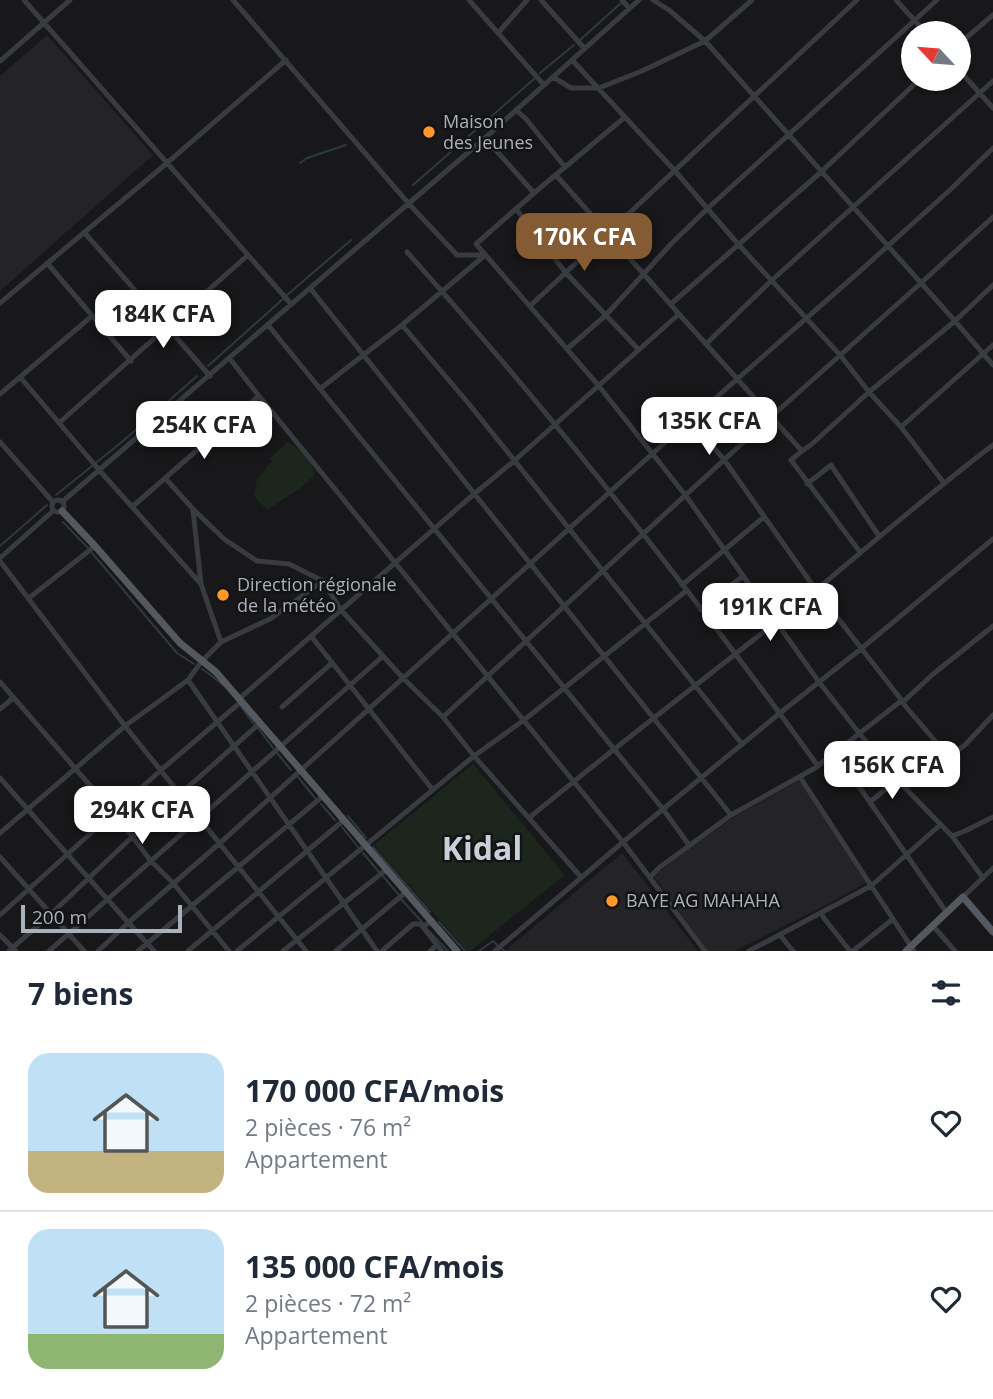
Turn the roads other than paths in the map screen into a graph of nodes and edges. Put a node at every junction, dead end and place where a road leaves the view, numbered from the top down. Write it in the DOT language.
graph roads {
  1 [pos="24,0"];
  2 [pos="70,0"];
  3 [pos="469,0"];
  4 [pos="527,0"];
  5 [pos="541,0"];
  6 [pos="622,0"];
  7 [pos="639,0"];
  8 [pos="653,0"];
  9 [pos="752,0"];
  10 [pos="857,0"];
  11 [pos="896,0"];
  12 [pos="937,0"];
  13 [pos="237,1"];
  14 [pos="629,8"];
  15 [pos="993,15"];
  16 [pos="914,21"];
  17 [pos="44,23"];
  18 [pos="498,33"];
  19 [pos="901,33"];
  20 [pos="971,34"];
  21 [pos="705,41"];
  22 [pos="584,48"];
  23 [pos="0,50"];
  24 [pos="3,59"];
  25 [pos="286,60"];
  26 [pos="572,60"];
  27 [pos="553,77"];
  28 [pos="993,81"];
  29 [pos="971,83"];
  30 [pos="544,85"];
  31 [pos="598,88"];
  32 [pos="907,91"];
  33 [pos="980,93"];
  34 [pos="755,96"];
  35 [pos="993,108"];
  36 [pos="516,110"];
  37 [pos="625,117"];
  38 [pos="789,135"];
  39 [pos="485,138"];
  40 [pos="993,148"];
  41 [pos="167,163"];
  42 [pos="565,167"];
  43 [pos="675,171"];
  44 [pos="821,172"];
  45 [pos="556,175"];
  46 [pos="534,193"];
  47 [pos="409,204"];
  48 [pos="708,208"];
  49 [pos="853,208"];
  50 [pos="516,209"];
  51 [pos="993,217"];
  52 [pos="84,232"];
  53 [pos="607,233"];
  54 [pos="738,244"];
  55 [pos="887,246"];
  56 [pos="407,252"];
  57 [pos="248,255"];
  58 [pos="485,255"];
  59 [pos="47,263"];
  60 [pos="566,273"];
  61 [pos="643,274"];
  62 [pos="771,281"];
  63 [pos="921,283"];
  64 [pos="993,285"];
  65 [pos="310,288"];
  66 [pos="442,291"];
  67 [pos="0,303"];
  68 [pos="291,304"];
  69 [pos="671,304"];
  70 [pos="530,306"];
  71 [pos="678,314"];
  72 [pos="606,315"];
  73 [pos="92,316"];
  74 [pos="806,319"];
  75 [pos="955,321"];
  76 [pos="268,325"];
  77 [pos="402,325"];
  78 [pos="168,327"];
  79 [pos="706,344"];
  80 [pos="993,345"];
  81 [pos="567,349"];
  82 [pos="638,349"];
  83 [pos="984,354"];
  84 [pos="363,355"];
  85 [pos="840,355"];
  86 [pos="230,359"];
  87 [pos="131,361"];
  88 [pos="993,365"];
  89 [pos="210,376"];
  90 [pos="19,377"];
  91 [pos="737,379"];
  92 [pos="597,385"];
  93 [pos="321,388"];
  94 [pos="869,392"];
  95 [pos="0,394"];
  96 [pos="259,396"];
  97 [pos="772,416"];
  98 [pos="691,420"];
  99 [pos="59,423"];
  100 [pos="555,425"];
  101 [pos="901,426"];
  102 [pos="0,442"];
  103 [pos="993,445"];
  104 [pos="802,450"];
  105 [pos="652,454"];
  106 [pos="514,461"];
  107 [pos="725,461"];
  108 [pos="100,471"];
  109 [pos="164,478"];
  110 [pos="944,483"];
  111 [pos="807,484"];
  112 [pos="610,492"];
  113 [pos="474,494"];
  114 [pos="686,496"];
  115 [pos="53,502"];
  116 [pos="62,502"];
  117 [pos="132,507"];
  118 [pos="192,509"];
  119 [pos="53,511"];
  120 [pos="62,511"];
  121 [pos="764,517"];
  122 [pos="434,529"];
  123 [pos="569,529"];
  124 [pos="643,534"];
  125 [pos="879,536"];
  126 [pos="993,539"];
  127 [pos="95,545"];
  128 [pos="724,549"];
  129 [pos="860,552"];
  130 [pos="0,559"];
  131 [pos="395,562"];
  132 [pos="530,564"];
  133 [pos="603,571"];
  134 [pos="743,576"];
  135 [pos="323,581"];
  136 [pos="201,584"];
  137 [pos="684,588"];
  138 [pos="816,590"];
  139 [pos="29,598"];
  140 [pos="491,599"];
  141 [pos="564,606"];
  142 [pos="701,609"];
  143 [pos="341,610"];
  144 [pos="776,621"];
  145 [pos="645,623"];
  146 [pos="993,626"];
  147 [pos="453,633"];
  148 [pos="311,636"];
  149 [pos="526,641"];
  150 [pos="221,642"];
  151 [pos="862,649"];
  152 [pos="736,655"];
  153 [pos="383,656"];
  154 [pos="604,656"];
  155 [pos="202,661"];
  156 [pos="332,663"];
  157 [pos="488,676"];
  158 [pos="403,678"];
  159 [pos="188,680"];
  160 [pos="0,682"];
  161 [pos="819,682"];
  162 [pos="350,685"];
  163 [pos="695,686"];
  164 [pos="564,688"];
  165 [pos="13,698"];
  166 [pos="241,700"];
  167 [pos="902,701"];
  168 [pos="282,707"];
  169 [pos="0,709"];
  170 [pos="369,709"];
  171 [pos="780,713"];
  172 [pos="993,715"];
  173 [pos="443,718"];
  174 [pos="654,718"];
  175 [pos="524,720"];
  176 [pos="218,722"];
  177 [pos="260,723"];
  178 [pos="125,726"];
  179 [pos="859,733"];
  180 [pos="742,744"];
  181 [pos="280,747"];
  182 [pos="234,748"];
  183 [pos="614,750"];
  184 [pos="835,752"];
  185 [pos="474,756"];
  186 [pos="948,756"];
  187 [pos="818,766"];
  188 [pos="74,768"];
  189 [pos="161,770"];
  190 [pos="301,771"];
  191 [pos="252,772"];
  192 [pos="702,777"];
  193 [pos="800,777"];
  194 [pos="0,778"];
  195 [pos="898,779"];
  196 [pos="574,781"];
  197 [pos="905,788"];
  198 [pos="433,790"];
  199 [pos="181,795"];
  200 [pos="323,796"];
  201 [pos="270,797"];
  202 [pos="870,802"];
  203 [pos="28,809"];
  204 [pos="663,809"];
  205 [pos="114,813"];
  206 [pos="731,815"];
  207 [pos="199,817"];
  208 [pos="993,817"];
  209 [pos="529,818"];
  210 [pos="344,820"];
  211 [pos="289,824"];
  212 [pos="940,825"];
  213 [pos="0,833"];
  214 [pos="952,836"];
  215 [pos="132,837"];
  216 [pos="623,842"];
  217 [pos="220,843"];
  218 [pos="689,845"];
  219 [pos="366,846"];
  220 [pos="308,852"];
  221 [pos="907,854"];
  222 [pos="69,855"];
  223 [pos="0,857"];
  224 [pos="152,861"];
  225 [pos="238,866"];
  226 [pos="993,868"];
  227 [pos="386,870"];
  228 [pos="581,877"];
  229 [pos="649,877"];
  230 [pos="326,878"];
  231 [pos="983,878"];
  232 [pos="89,880"];
  233 [pos="173,883"];
  234 [pos="872,886"];
  235 [pos="29,890"];
  236 [pos="258,891"];
  237 [pos="406,892"];
  238 [pos="963,897"];
  239 [pos="107,900"];
  240 [pos="343,903"];
  241 [pos="191,906"];
  242 [pos="822,913"];
  243 [pos="947,913"];
  244 [pos="51,914"];
  245 [pos="0,915"];
  246 [pos="279,917"];
  247 [pos="893,919"];
  248 [pos="430,921"];
  249 [pos="128,923"];
  250 [pos="933,926"];
  251 [pos="423,927"];
  252 [pos="362,929"];
  253 [pos="212,932"];
  254 [pos="993,932"];
  255 [pos="68,934"];
  256 [pos="0,935"];
  257 [pos="780,935"];
  258 [pos="298,940"];
  259 [pos="147,943"];
  260 [pos="437,945"];
  261 [pos="910,949"];
  262 [pos="12,950"];
  263 [pos="49,951"];
  264 [pos="84,951"];
  265 [pos="98,951"];
  266 [pos="138,951"];
  267 [pos="154,951"];
  268 [pos="188,951"];
  269 [pos="229,951"];
  270 [pos="237,951"];
  271 [pos="284,951"];
  272 [pos="306,951"];
  273 [pos="336,951"];
  274 [pos="377,951"];
  275 [pos="382,951"];
  276 [pos="430,951"];
  277 [pos="443,951"];
  278 [pos="457,951"];
  279 [pos="495,951"];
  280 [pos="705,951"];
  281 [pos="749,951"];
  282 [pos="793,951"];
  283 [pos="851,951"];
  284 [pos="955,951"];
  1 -- 17 [label="street"];
  2 -- 17 [label="street"];
  3 -- 18 [label="street"];
  4 -- 18 [label="street"];
  5 -- 22 [label="street"];
  6 -- 14 [label="street"];
  7 -- 14 [label="street"];
  8 -- 21 [label="street"];
  9 -- 21 [label="street"];
  10 -- 34 [label="street"];
  11 -- 16 [label="street"];
  12 -- 16 [label="street"];
  13 -- 25 [label="street"];
  14 -- 22 [label="street"];
  15 -- 20 [label="street"];
  17 -- 24 [label="street"];
  17 -- 41 [label="street"];
  18 -- 30 [label="street"];
  19 -- 38 [label="street"];
  21 -- 31 [label="street"];
  21 -- 34 [label="street"];
  22 -- 26 [label="street"];
  23 -- 24 [label="street"];
  25 -- 41 [label="street"];
  25 -- 47 [label="street"];
  26 -- 27 [label="street"];
  26 -- 31 [label="street"];
  27 -- 30 [label="street"];
  27 -- 31 [label="street"];
  28 -- 33 [label="street"];
  29 -- 33 [label="street"];
  30 -- 36 [label="street"];
  31 -- 37 [label="street"];
  32 -- 44 [label="street"];
  33 -- 35 [label="street"];
  33 -- 49 [label="street"];
  34 -- 38 [label="street"];
  34 -- 43 [label="street"];
  36 -- 39 [label="street"];
  36 -- 42 [label="street"];
  37 -- 42 [label="street"];
  37 -- 43 [label="street"];
  38 -- 44 [label="street"];
  38 -- 48 [label="street"];
  39 -- 46 [label="street"];
  39 -- 47 [label="street"];
  40 -- 55 [label="street"];
  41 -- 52 [label="street"];
  41 -- 57 [label="street"];
  42 -- 45 [label="street"];
  43 -- 48 [label="street"];
  43 -- 53 [label="street"];
  44 -- 49 [label="street"];
  44 -- 54 [label="street"];
  45 -- 46 [label="street"];
  45 -- 53 [label="street"];
  46 -- 50 [label="street"];
  47 -- 58 [label="street"];
  47 -- 65 [label="street"];
  48 -- 54 [label="street"];
  48 -- 61 [label="street"];
  49 -- 55 [label="street"];
  49 -- 62 [label="street"];
  50 -- 58 [label="street"];
  50 -- 60 [label="street"];
  51 -- 63 [label="street"];
  52 -- 59 [label="street"];
  52 -- 78 [label="street"];
  53 -- 60 [label="street"];
  53 -- 61 [label="street"];
  54 -- 62 [label="street"];
  54 -- 69 [label="street"];
  55 -- 63 [label="street"];
  55 -- 74 [label="street"];
  56 -- 66 [label="street"];
  57 -- 68 [label="street"];
  57 -- 78 [label="street"];
  58 -- 66 [label="street"];
  58 -- 70 [label="street"];
  59 -- 67 [label="street"];
  59 -- 73 [label="street"];
  60 -- 70 [label="street"];
  60 -- 72 [label="street"];
  61 -- 69 [label="street"];
  61 -- 72 [label="street"];
  62 -- 74 [label="street"];
  62 -- 79 [label="street"];
  63 -- 75 [label="street"];
  63 -- 85 [label="street"];
  64 -- 75 [label="street"];
  65 -- 68 [label="street"];
  65 -- 84 [label="street"];
  66 -- 77 [label="street"];
  66 -- 100 [label="street"];
  68 -- 76 [label="street"];
  69 -- 71 [label="street"];
  70 -- 81 [label="street"];
  71 -- 79 [label="street"];
  71 -- 82 [label="street"];
  72 -- 81 [label="street"];
  72 -- 82 [label="street"];
  73 -- 87 [label="street"];
  73 -- 90 [label="street"];
  74 -- 85 [label="street"];
  74 -- 91 [label="street"];
  75 -- 83 [label="street"];
  75 -- 94 [label="street"];
  76 -- 86 [label="street"];
  76 -- 93 [label="street"];
  77 -- 84 [label="street"];
  77 -- 106 [label="street"];
  78 -- 87 [label="street"];
  78 -- 89 [label="street"];
  79 -- 91 [label="street"];
  80 -- 83 [label="street"];
  81 -- 92 [label="street"];
  82 -- 92 [label="street"];
  83 -- 88 [label="street"];
  83 -- 101 [label="street"];
  84 -- 93 [label="street"];
  84 -- 113 [label="street"];
  85 -- 94 [label="street"];
  85 -- 97 [label="street"];
  86 -- 89 [label="street"];
  86 -- 96 [label="street"];
  87 -- 99 [label="street"];
  89 -- 108 [label="street"];
  90 -- 95 [label="street"];
  90 -- 99 [label="street"];
  91 -- 97 [label="street"];
  91 -- 98 [label="street"];
  92 -- 100 [label="street"];
  92 -- 105 [label="street"];
  93 -- 122 [label="street"];
  94 -- 101 [label="street"];
  94 -- 104 [label="street"];
  96 -- 109 [label="street"];
  96 -- 131 [label="street"];
  97 -- 104 [label="street"];
  97 -- 107 [label="street"];
  98 -- 105 [label="street"];
  98 -- 107 [label="street"];
  99 -- 108 [label="street"];
  100 -- 106 [label="street"];
  100 -- 112 [label="street"];
  101 -- 110 [label="street"];
  102 -- 115 [label="street"];
  103 -- 110 [label="street"];
  104 -- 111 [label="street"];
  105 -- 112 [label="street"];
  105 -- 114 [label="street"];
  106 -- 113 [label="street"];
  106 -- 123 [label="street"];
  107 -- 114 [label="street"];
  107 -- 121 [label="street"];
  108 -- 116 [label="street"];
  108 -- 117 [label="street"];
  109 -- 117 [label="street"];
  109 -- 118 [label="street"];
  110 -- 125 [label="street"];
  111 -- 125 [label="street"];
  111 -- 129 [label="street"];
  112 -- 123 [label="street"];
  112 -- 124 [label="street"];
  113 -- 122 [label="street"];
  113 -- 132 [label="street"];
  114 -- 124 [label="street"];
  114 -- 128 [label="street"];
  115 -- 116 [label="street"];
  115 -- 119 [label="street"];
  116 -- 120 [label="street"];
  117 -- 136 [label="street"];
  118 -- 135 [label="street"];
  118 -- 136 [label="street"];
  119 -- 120 [label="street"];
  119 -- 130 [label="street"];
  120 -- 127 [label="main road"];
  121 -- 128 [label="street"];
  121 -- 138 [label="street"];
  122 -- 131 [label="street"];
  122 -- 140 [label="street"];
  123 -- 132 [label="street"];
  123 -- 133 [label="street"];
  124 -- 133 [label="street"];
  124 -- 137 [label="street"];
  125 -- 129 [label="street"];
  126 -- 151 [label="street"];
  127 -- 139 [label="street"];
  127 -- 155 [label="main road"];
  128 -- 134 [label="street"];
  128 -- 137 [label="street"];
  129 -- 138 [label="street"];
  130 -- 139 [label="street"];
  131 -- 143 [label="street"];
  131 -- 147 [label="street"];
  132 -- 140 [label="street"];
  132 -- 141 [label="street"];
  133 -- 141 [label="street"];
  133 -- 145 [label="street"];
  134 -- 142 [label="street"];
  134 -- 144 [label="street"];
  135 -- 143 [label="street"];
  135 -- 150 [label="street"];
  136 -- 150 [label="street"];
  137 -- 142 [label="street"];
  137 -- 145 [label="street"];
  138 -- 144 [label="street"];
  138 -- 151 [label="street"];
  139 -- 178 [label="street"];
  140 -- 147 [label="street"];
  140 -- 149 [label="street"];
  141 -- 149 [label="street"];
  141 -- 154 [label="street"];
  142 -- 152 [label="street"];
  143 -- 148 [label="street"];
  143 -- 153 [label="street"];
  144 -- 152 [label="street"];
  144 -- 161 [label="street"];
  145 -- 154 [label="street"];
  145 -- 163 [label="street"];
  146 -- 167 [label="street"];
  147 -- 157 [label="street"];
  147 -- 158 [label="street"];
  148 -- 156 [label="street"];
  148 -- 166 [label="street"];
  149 -- 157 [label="street"];
  149 -- 164 [label="street"];
  150 -- 155 [label="street"];
  151 -- 161 [label="street"];
  151 -- 167 [label="street"];
  152 -- 163 [label="street"];
  152 -- 171 [label="street"];
  153 -- 158 [label="street"];
  153 -- 162 [label="street"];
  154 -- 164 [label="street"];
  154 -- 174 [label="street"];
  155 -- 159 [label="street"];
  155 -- 166 [label="main road"];
  156 -- 162 [label="street"];
  156 -- 168 [label="street"];
  157 -- 173 [label="street"];
  157 -- 175 [label="street"];
  158 -- 170 [label="street"];
  158 -- 173 [label="street"];
  159 -- 176 [label="street"];
  159 -- 178 [label="street"];
  160 -- 165 [label="street"];
  161 -- 171 [label="street"];
  161 -- 179 [label="street"];
  162 -- 170 [label="street"];
  162 -- 181 [label="street"];
  163 -- 174 [label="street"];
  163 -- 180 [label="street"];
  164 -- 175 [label="street"];
  164 -- 183 [label="street"];
  165 -- 169 [label="street"];
  165 -- 188 [label="street"];
  166 -- 176 [label="street"];
  166 -- 177 [label="main road"];
  167 -- 179 [label="street"];
  167 -- 186 [label="street"];
  170 -- 190 [label="street"];
  170 -- 198 [label="street"];
  171 -- 180 [label="street"];
  171 -- 187 [label="street"];
  172 -- 186 [label="street"];
  173 -- 185 [label="street"];
  174 -- 183 [label="street"];
  174 -- 192 [label="street"];
  175 -- 185 [label="street"];
  175 -- 196 [label="street"];
  176 -- 182 [label="street"];
  176 -- 189 [label="street"];
  177 -- 181 [label="main road"];
  177 -- 182 [label="street"];
  178 -- 188 [label="street"];
  178 -- 189 [label="street"];
  179 -- 184 [label="street"];
  179 -- 195 [label="street"];
  180 -- 192 [label="street"];
  181 -- 190 [label="main road"];
  181 -- 191 [label="street"];
  182 -- 191 [label="street"];
  182 -- 199 [label="street"];
  183 -- 196 [label="street"];
  183 -- 204 [label="street"];
  184 -- 187 [label="street"];
  184 -- 202 [label="street"];
  185 -- 198 [label="street"];
  185 -- 209 [label="street"];
  186 -- 197 [label="street"];
  187 -- 193 [label="street"];
  188 -- 203 [label="street"];
  188 -- 205 [label="street"];
  189 -- 199 [label="street"];
  189 -- 205 [label="street"];
  190 -- 200 [label="main road"];
  190 -- 201 [label="street"];
  191 -- 201 [label="street"];
  191 -- 207 [label="street"];
  192 -- 204 [label="street"];
  192 -- 206 [label="street"];
  193 -- 206 [label="street"];
  193 -- 234 [label="street"];
  194 -- 203 [label="street"];
  195 -- 197 [label="street"];
  195 -- 202 [label="street"];
  196 -- 209 [label="street"];
  196 -- 216 [label="street"];
  197 -- 212 [label="street"];
  198 -- 219 [label="street"];
  199 -- 207 [label="street"];
  199 -- 215 [label="street"];
  200 -- 210 [label="main road"];
  200 -- 211 [label="street"];
  201 -- 211 [label="street"];
  201 -- 217 [label="street"];
  202 -- 221 [label="street"];
  203 -- 213 [label="street"];
  203 -- 222 [label="street"];
  204 -- 216 [label="street"];
  204 -- 218 [label="street"];
  205 -- 215 [label="street"];
  205 -- 222 [label="street"];
  206 -- 218 [label="street"];
  207 -- 217 [label="street"];
  207 -- 224 [label="street"];
  208 -- 214 [label="street"];
  209 -- 228 [label="street"];
  210 -- 219 [label="main road"];
  210 -- 220 [label="street"];
  211 -- 220 [label="street"];
  211 -- 225 [label="street"];
  212 -- 214 [label="street"];
  212 -- 221 [label="street"];
  214 -- 231 [label="street"];
  215 -- 224 [label="street"];
  215 -- 232 [label="street"];
  216 -- 228 [label="street"];
  216 -- 229 [label="street"];
  217 -- 225 [label="street"];
  217 -- 233 [label="street"];
  218 -- 229 [label="street"];
  219 -- 227 [label="main road"];
  219 -- 230 [label="street"];
  220 -- 230 [label="street"];
  220 -- 236 [label="street"];
  221 -- 234 [label="street"];
  221 -- 243 [label="street"];
  222 -- 232 [label="street"];
  222 -- 235 [label="street"];
  223 -- 235 [label="street"];
  224 -- 233 [label="street"];
  224 -- 239 [label="street"];
  225 -- 236 [label="street"];
  225 -- 241 [label="street"];
  226 -- 231 [label="street"];
  227 -- 237 [label="main road"];
  227 -- 240 [label="street"];
  228 -- 279 [label="street"];
  229 -- 280 [label="street"];
  230 -- 240 [label="street"];
  230 -- 246 [label="street"];
  231 -- 238 [label="street"];
  232 -- 239 [label="street"];
  232 -- 244 [label="street"];
  233 -- 241 [label="street"];
  233 -- 249 [label="street"];
  234 -- 242 [label="street"];
  234 -- 247 [label="street"];
  235 -- 244 [label="street"];
  235 -- 245 [label="street"];
  236 -- 246 [label="street"];
  236 -- 253 [label="street"];
  237 -- 248 [label="main road"];
  237 -- 252 [label="street"];
  238 -- 243 [label="main road"];
  238 -- 254 [label="main road"];
  239 -- 249 [label="street"];
  239 -- 255 [label="street"];
  240 -- 252 [label="street"];
  240 -- 258 [label="street"];
  241 -- 253 [label="street"];
  241 -- 259 [label="street"];
  242 -- 257 [label="street"];
  242 -- 283 [label="street"];
  243 -- 250 [label="main road"];
  244 -- 255 [label="street"];
  244 -- 262 [label="street"];
  246 -- 258 [label="street"];
  246 -- 270 [label="street"];
  247 -- 261 [label="street"];
  247 -- 283 [label="street"];
  248 -- 251 [label="street"];
  248 -- 278 [label="main road"];
  249 -- 259 [label="street"];
  249 -- 265 [label="street"];
  250 -- 261 [label="main road"];
  250 -- 284 [label="street"];
  251 -- 260 [label="street"];
  251 -- 275 [label="street"];
  252 -- 273 [label="street"];
  252 -- 274 [label="street"];
  253 -- 268 [label="street"];
  253 -- 269 [label="street"];
  255 -- 263 [label="street"];
  255 -- 264 [label="street"];
  256 -- 262 [label="street"];
  257 -- 281 [label="street"];
  257 -- 282 [label="street"];
  258 -- 271 [label="street"];
  258 -- 272 [label="street"];
  259 -- 266 [label="street"];
  259 -- 267 [label="street"];
  260 -- 276 [label="street"];
  260 -- 277 [label="street"];
}
